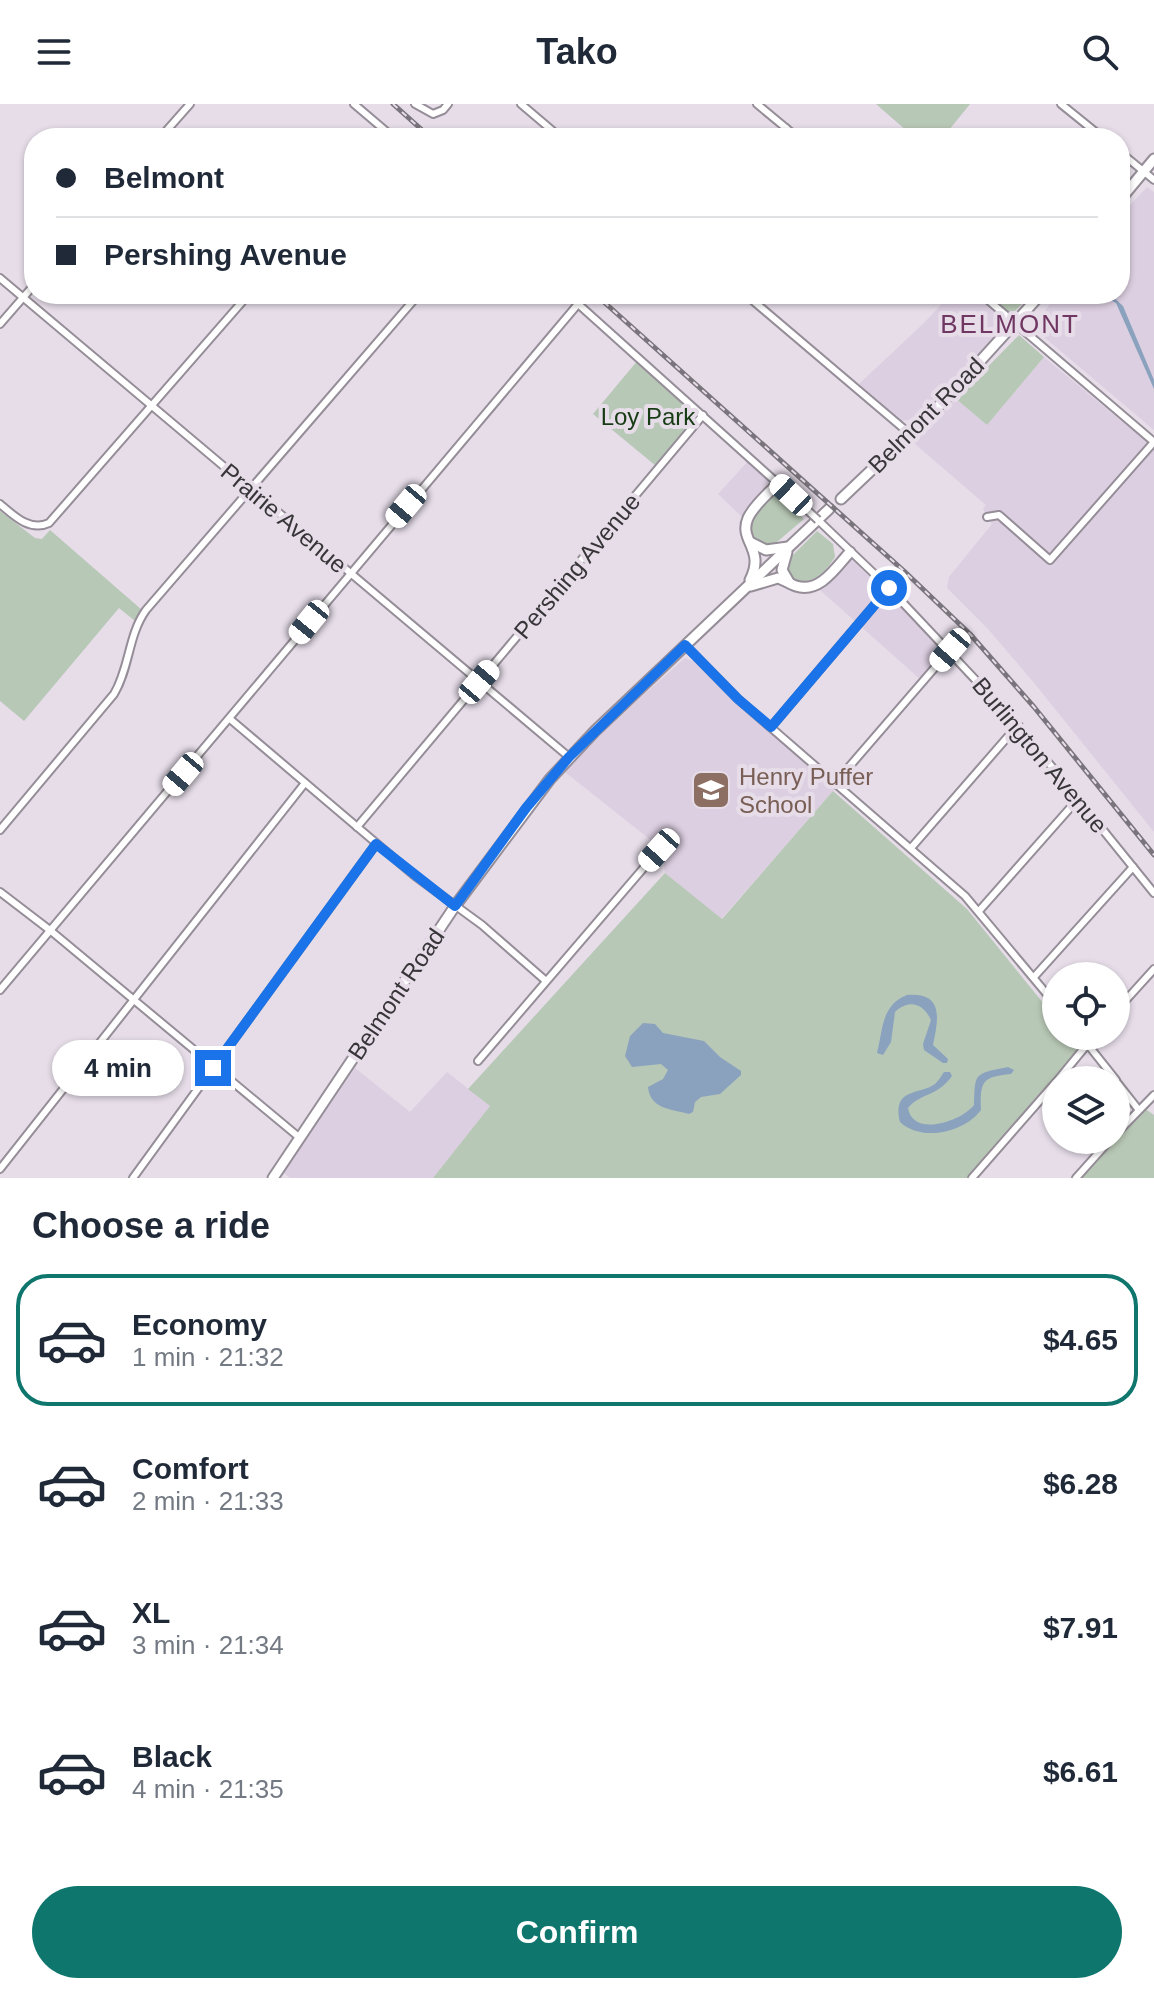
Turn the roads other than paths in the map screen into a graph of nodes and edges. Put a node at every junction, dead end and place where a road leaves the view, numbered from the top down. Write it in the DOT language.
graph roads {
  1 [pos="190,104"];
  2 [pos="354,104"];
  3 [pos="415,104"];
  4 [pos="448,104"];
  5 [pos="521,104"];
  6 [pos="757,104"];
  7 [pos="1061,104"];
  8 [pos="169,128"];
  9 [pos="380,128"];
  10 [pos="549,128"];
  11 [pos="786,128"];
  12 [pos="1091,128"];
  13 [pos="1154,159"];
  14 [pos="1130,161"];
  15 [pos="1143,172"];
  16 [pos="1154,180"];
  17 [pos="1130,188"];
  18 [pos="0,278"];
  19 [pos="23,298"];
  20 [pos="30,304"];
  21 [pos="240,304"];
  22 [pos="410,304"];
  23 [pos="578,304"];
  24 [pos="757,304"];
  25 [pos="993,304"];
  26 [pos="1032,304"];
  27 [pos="1015,323"];
  28 [pos="0,324"];
  29 [pos="152,407"];
  30 [pos="703,415"];
  31 [pos="911,435"];
  32 [pos="1154,442"];
  33 [pos="778,483"];
  34 [pos="250,490"];
  35 [pos="841,499"];
  36 [pos="0,504"];
  37 [pos="829,509"];
  38 [pos="987,517"];
  39 [pos="750,542"];
  40 [pos="788,547"];
  41 [pos="850,552"];
  42 [pos="349,573"];
  43 [pos="792,584"];
  44 [pos="746,588"];
  45 [pos="889,588"];
  46 [pos="685,645"];
  47 [pos="950,650"];
  48 [pos="479,682"];
  49 [pos="230,719"];
  50 [pos="1018,725"];
  51 [pos="771,727"];
  52 [pos="569,757"];
  53 [pos="836,782"];
  54 [pos="305,783"];
  55 [pos="1078,799"];
  56 [pos="357,827"];
  57 [pos="0,830"];
  58 [pos="376,844"];
  59 [pos="911,848"];
  60 [pos="659,850"];
  61 [pos="1133,867"];
  62 [pos="0,892"];
  63 [pos="1154,893"];
  64 [pos="455,906"];
  65 [pos="979,911"];
  66 [pos="51,931"];
  67 [pos="1154,969"];
  68 [pos="1034,977"];
  69 [pos="546,981"];
  70 [pos="1042,987"];
  71 [pos="0,990"];
  72 [pos="1130,996"];
  73 [pos="133,999"];
  74 [pos="1082,1050"];
  75 [pos="1092,1050"];
  76 [pos="478,1061"];
  77 [pos="1069,1066"];
  78 [pos="1105,1066"];
  79 [pos="213,1068"];
  80 [pos="1154,1095"];
  81 [pos="1042,1098"];
  82 [pos="1130,1098"];
  83 [pos="1138,1109"];
  84 [pos="1130,1118"];
  85 [pos="300,1138"];
  86 [pos="1097,1154"];
  87 [pos="0,1169"];
  88 [pos="275,1177"];
  89 [pos="133,1178"];
  90 [pos="972,1178"];
  91 [pos="1076,1178"];
  1 -- 8 [label="street"];
  2 -- 9 [label="street"];
  3 -- 4 [label="street"];
  5 -- 10 [label="street"];
  6 -- 11 [label="street"];
  7 -- 12 [label="street"];
  13 -- 15 [label="main road"];
  14 -- 15 [label="street"];
  15 -- 16 [label="street"];
  15 -- 17 [label="main road"];
  18 -- 19 [label="street, Prairie Avenue"];
  19 -- 28 [label="street"];
  20 -- 29 [label="street, Prairie Avenue"];
  21 -- 29 [label="street"];
  22 -- 34 [label="street"];
  23 -- 30 [label="street, Burlington Avenue"];
  23 -- 42 [label="street"];
  24 -- 31 [label="street"];
  25 -- 27 [label="street"];
  26 -- 27 [label="main road, Belmont Road"];
  27 -- 31 [label="main road, Belmont Road"];
  27 -- 32 [label="street"];
  29 -- 34 [label="street, Prairie Avenue"];
  29 -- 36 [label="street"];
  30 -- 33 [label="street, Burlington Avenue"];
  30 -- 48 [label="street, Pershing Avenue"];
  31 -- 35 [label="main road, Belmont Road"];
  32 -- 38 [label="street"];
  33 -- 39 [label="main road"];
  33 -- 41 [label="street, Burlington Avenue, bridge"];
  34 -- 42 [label="street, Prairie Avenue"];
  34 -- 57 [label="street"];
  37 -- 40 [label="main road, Belmont Road"];
  39 -- 40 [label="main road"];
  39 -- 44 [label="main road"];
  40 -- 43 [label="main road"];
  40 -- 44 [label="main road, Belmont Road"];
  41 -- 43 [label="main road"];
  41 -- 45 [label="street, Burlington Avenue"];
  42 -- 48 [label="street, Prairie Avenue"];
  42 -- 49 [label="street"];
  43 -- 44 [label="main road"];
  44 -- 46 [label="main road, Belmont Road"];
  45 -- 47 [label="street, Burlington Avenue"];
  45 -- 51 [label="street"];
  46 -- 51 [label="street"];
  46 -- 52 [label="main road, Belmont Road"];
  47 -- 50 [label="street, Burlington Avenue"];
  47 -- 53 [label="street"];
  48 -- 52 [label="street, Prairie Avenue"];
  48 -- 56 [label="street, Pershing Avenue"];
  49 -- 54 [label="street"];
  49 -- 66 [label="street"];
  50 -- 55 [label="street, Burlington Avenue"];
  50 -- 59 [label="street"];
  51 -- 53 [label="street"];
  52 -- 64 [label="main road, Belmont Road"];
  53 -- 59 [label="street"];
  54 -- 56 [label="street"];
  54 -- 73 [label="street"];
  55 -- 61 [label="street, Burlington Avenue"];
  55 -- 65 [label="street"];
  56 -- 58 [label="street"];
  58 -- 64 [label="street"];
  58 -- 79 [label="street"];
  59 -- 65 [label="street"];
  60 -- 69 [label="street"];
  61 -- 63 [label="street, Burlington Avenue"];
  61 -- 68 [label="street"];
  62 -- 66 [label="street"];
  64 -- 69 [label="street"];
  64 -- 85 [label="main road, Belmont Road"];
  65 -- 68 [label="street"];
  66 -- 71 [label="street"];
  66 -- 73 [label="street"];
  67 -- 72 [label="street"];
  68 -- 70 [label="street"];
  69 -- 76 [label="street"];
  73 -- 79 [label="street"];
  73 -- 87 [label="street"];
  74 -- 77 [label="street"];
  75 -- 78 [label="street"];
  79 -- 85 [label="street"];
  79 -- 89 [label="street"];
  80 -- 83 [label="street"];
  81 -- 90 [label="street"];
  82 -- 83 [label="street"];
  83 -- 84 [label="street"];
  85 -- 88 [label="main road, Belmont Road"];
  86 -- 91 [label="street"];
}
